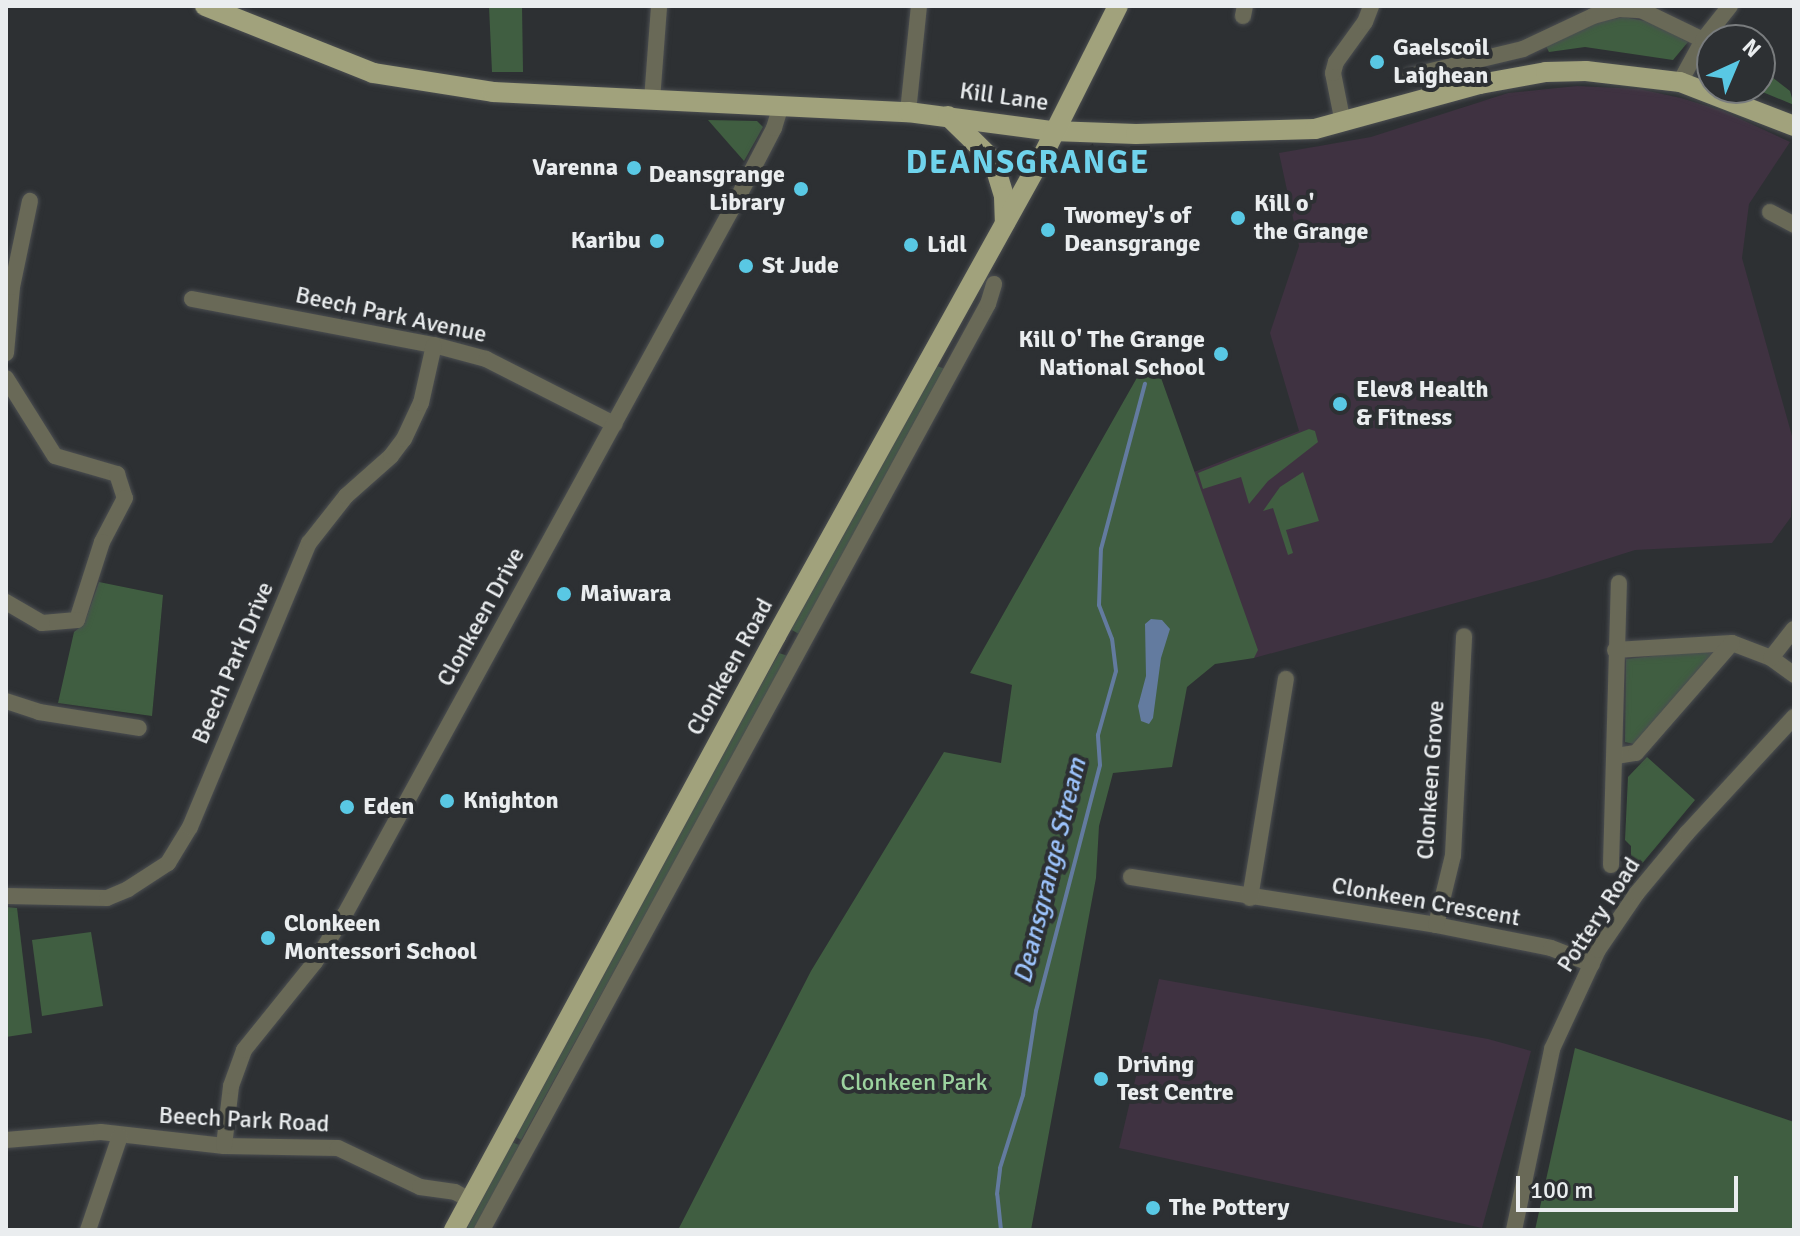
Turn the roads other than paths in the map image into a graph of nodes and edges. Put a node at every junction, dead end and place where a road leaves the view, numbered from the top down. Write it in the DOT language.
graph roads {
  1 [pos="205,6"];
  2 [pos="659,6"];
  3 [pos="919,6"];
  4 [pos="1118,6"];
  5 [pos="1371,6"];
  6 [pos="1730,6"];
  7 [pos="1716,24"];
  8 [pos="1696,37"];
  9 [pos="1696,53"];
  10 [pos="1410,76"];
  11 [pos="1680,82"];
  12 [pos="652,100"];
  13 [pos="781,105"];
  14 [pos="908,112"];
  15 [pos="948,116"];
  16 [pos="1343,123"];
  17 [pos="1794,126"];
  18 [pos="1053,131"];
  19 [pos="30,201"];
  20 [pos="1770,212"];
  21 [pos="1005,225"];
  22 [pos="1794,225"];
  23 [pos="994,284"];
  24 [pos="9,286"];
  25 [pos="192,299"];
  26 [pos="434,345"];
  27 [pos="6,353"];
  28 [pos="6,378"];
  29 [pos="614,424"];
  30 [pos="1619,583"];
  31 [pos="6,602"];
  32 [pos="1794,629"];
  33 [pos="776,636"];
  34 [pos="1464,636"];
  35 [pos="1732,643"];
  36 [pos="798,648"];
  37 [pos="1615,650"];
  38 [pos="1771,658"];
  39 [pos="1794,675"];
  40 [pos="1286,679"];
  41 [pos="6,701"];
  42 [pos="1794,717"];
  43 [pos="139,728"];
  44 [pos="1616,756"];
  45 [pos="1611,865"];
  46 [pos="1131,877"];
  47 [pos="6,896"];
  48 [pos="1250,898"];
  49 [pos="1436,925"];
  50 [pos="1592,964"];
  51 [pos="120,1136"];
  52 [pos="6,1140"];
  53 [pos="224,1146"];
  54 [pos="470,1200"];
  55 [pos="88,1230"];
  56 [pos="454,1230"];
  57 [pos="482,1230"];
  58 [pos="1514,1230"];
  1 -- 12 [label="main road, Kill Lane"];
  2 -- 12 [label="street"];
  3 -- 14 [label="street"];
  4 -- 18 [label="main road, Clonkeen Road"];
  5 -- 16 [label="street"];
  6 -- 7 [label="street"];
  8 -- 10 [label="street"];
  9 -- 11 [label="street"];
  11 -- 16 [label="main road, Kill Lane"];
  11 -- 17 [label="main road, Kill Lane"];
  12 -- 13 [label="main road, Kill Lane"];
  13 -- 14 [label="main road, Kill Lane"];
  13 -- 29 [label="street, Clonkeen Drive"];
  14 -- 15 [label="main road, Kill Lane"];
  15 -- 18 [label="main road, Kill Lane"];
  15 -- 21 [label="main road"];
  16 -- 18 [label="main road, Kill Lane"];
  18 -- 21 [label="main road, Clonkeen Road"];
  19 -- 24 [label="street"];
  20 -- 22 [label="street"];
  21 -- 33 [label="main road, Clonkeen Road"];
  23 -- 36 [label="street, Clonkeen Road"];
  24 -- 27 [label="street"];
  25 -- 26 [label="street, Beech Park Avenue"];
  26 -- 29 [label="street, Beech Park Avenue"];
  26 -- 47 [label="street, Beech Park Drive"];
  28 -- 31 [label="street"];
  29 -- 53 [label="street, Clonkeen Drive"];
  30 -- 37 [label="street"];
  32 -- 38 [label="street"];
  33 -- 36 [label="street"];
  33 -- 54 [label="main road, Clonkeen Road"];
  34 -- 49 [label="street, Clonkeen Grove"];
  35 -- 37 [label="street"];
  35 -- 38 [label="street"];
  35 -- 44 [label="street"];
  36 -- 57 [label="street, Clonkeen Road"];
  37 -- 44 [label="street"];
  38 -- 39 [label="street"];
  40 -- 48 [label="street"];
  41 -- 43 [label="street"];
  42 -- 50 [label="street, Pottery Road"];
  44 -- 45 [label="street"];
  46 -- 48 [label="street, Clonkeen Crescent"];
  48 -- 49 [label="street, Clonkeen Crescent"];
  49 -- 50 [label="street, Clonkeen Crescent"];
  50 -- 58 [label="street, Pottery Road"];
  51 -- 52 [label="street, Beech Park Road"];
  51 -- 53 [label="street, Beech Park Road"];
  51 -- 55 [label="street"];
  53 -- 54 [label="street, Beech Park Road"];
  54 -- 56 [label="main road, Clonkeen Road"];
}
